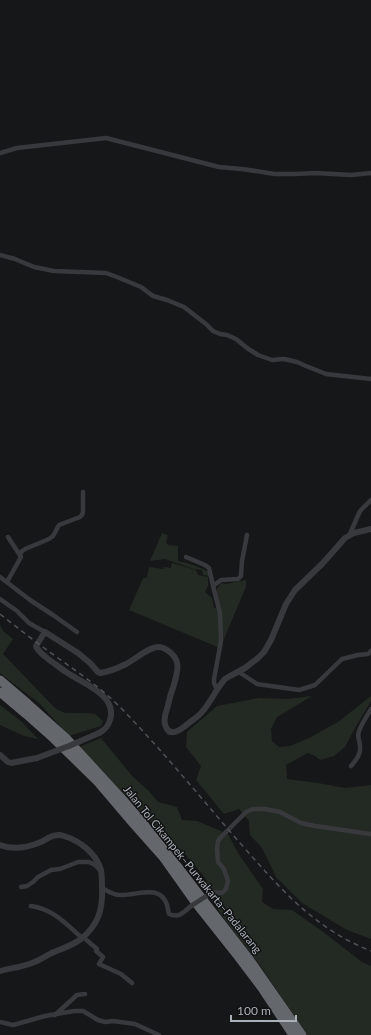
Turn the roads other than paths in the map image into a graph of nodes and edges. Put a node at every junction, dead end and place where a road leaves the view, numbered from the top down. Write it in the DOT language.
graph roads {
  1 [pos="0,153"];
  2 [pos="371,173"];
  3 [pos="0,255"];
  4 [pos="371,379"];
  5 [pos="83,492"];
  6 [pos="371,500"];
  7 [pos="371,529"];
  8 [pos="247,535"];
  9 [pos="348,536"];
  10 [pos="8,537"];
  11 [pos="20,556"];
  12 [pos="186,557"];
  13 [pos="1,579"];
  14 [pos="7,582"];
  15 [pos="213,586"];
  16 [pos="0,600"];
  17 [pos="45,632"];
  18 [pos="76,632"];
  19 [pos="371,651"];
  20 [pos="239,672"];
  21 [pos="0,680"];
  22 [pos="217,690"];
  23 [pos="0,692"];
  24 [pos="371,709"];
  25 [pos="0,755"];
  26 [pos="351,766"];
  27 [pos="371,834"];
  28 [pos="0,845"];
  29 [pos="101,871"];
  30 [pos="21,887"];
  31 [pos="102,888"];
  32 [pos="31,906"];
  33 [pos="83,937"];
  34 [pos="0,970"];
  35 [pos="132,982"];
  36 [pos="85,994"];
  37 [pos="55,1015"];
  38 [pos="0,1022"];
  39 [pos="159,1035"];
  40 [pos="294,1035"];
  41 [pos="302,1035"];
  1 -- 2 [label="street"];
  3 -- 4 [label="street"];
  5 -- 11 [label="street"];
  6 -- 9 [label="street"];
  7 -- 9 [label="street"];
  8 -- 15 [label="street"];
  9 -- 20 [label="street"];
  10 -- 11 [label="street"];
  11 -- 14 [label="street"];
  12 -- 15 [label="street"];
  13 -- 14 [label="street"];
  14 -- 18 [label="street"];
  15 -- 22 [label="street"];
  16 -- 17 [label="street"];
  17 -- 22 [label="street"];
  17 -- 25 [label="street, bridge"];
  19 -- 20 [label="street"];
  20 -- 22 [label="street"];
  21 -- 41 [label="highway, Jalan Tol Cikampek–Purwakarta–Padalarang"];
  23 -- 40 [label="highway, Jalan Tol Cikampek–Purwakarta–Padalarang"];
  24 -- 26 [label="street"];
  27 -- 31 [label="street, bridge"];
  28 -- 29 [label="street"];
  29 -- 30 [label="street"];
  29 -- 31 [label="street"];
  31 -- 33 [label="street"];
  32 -- 33 [label="street"];
  33 -- 34 [label="street"];
  33 -- 35 [label="street"];
  36 -- 37 [label="street"];
  37 -- 38 [label="street"];
  37 -- 39 [label="street"];
}
